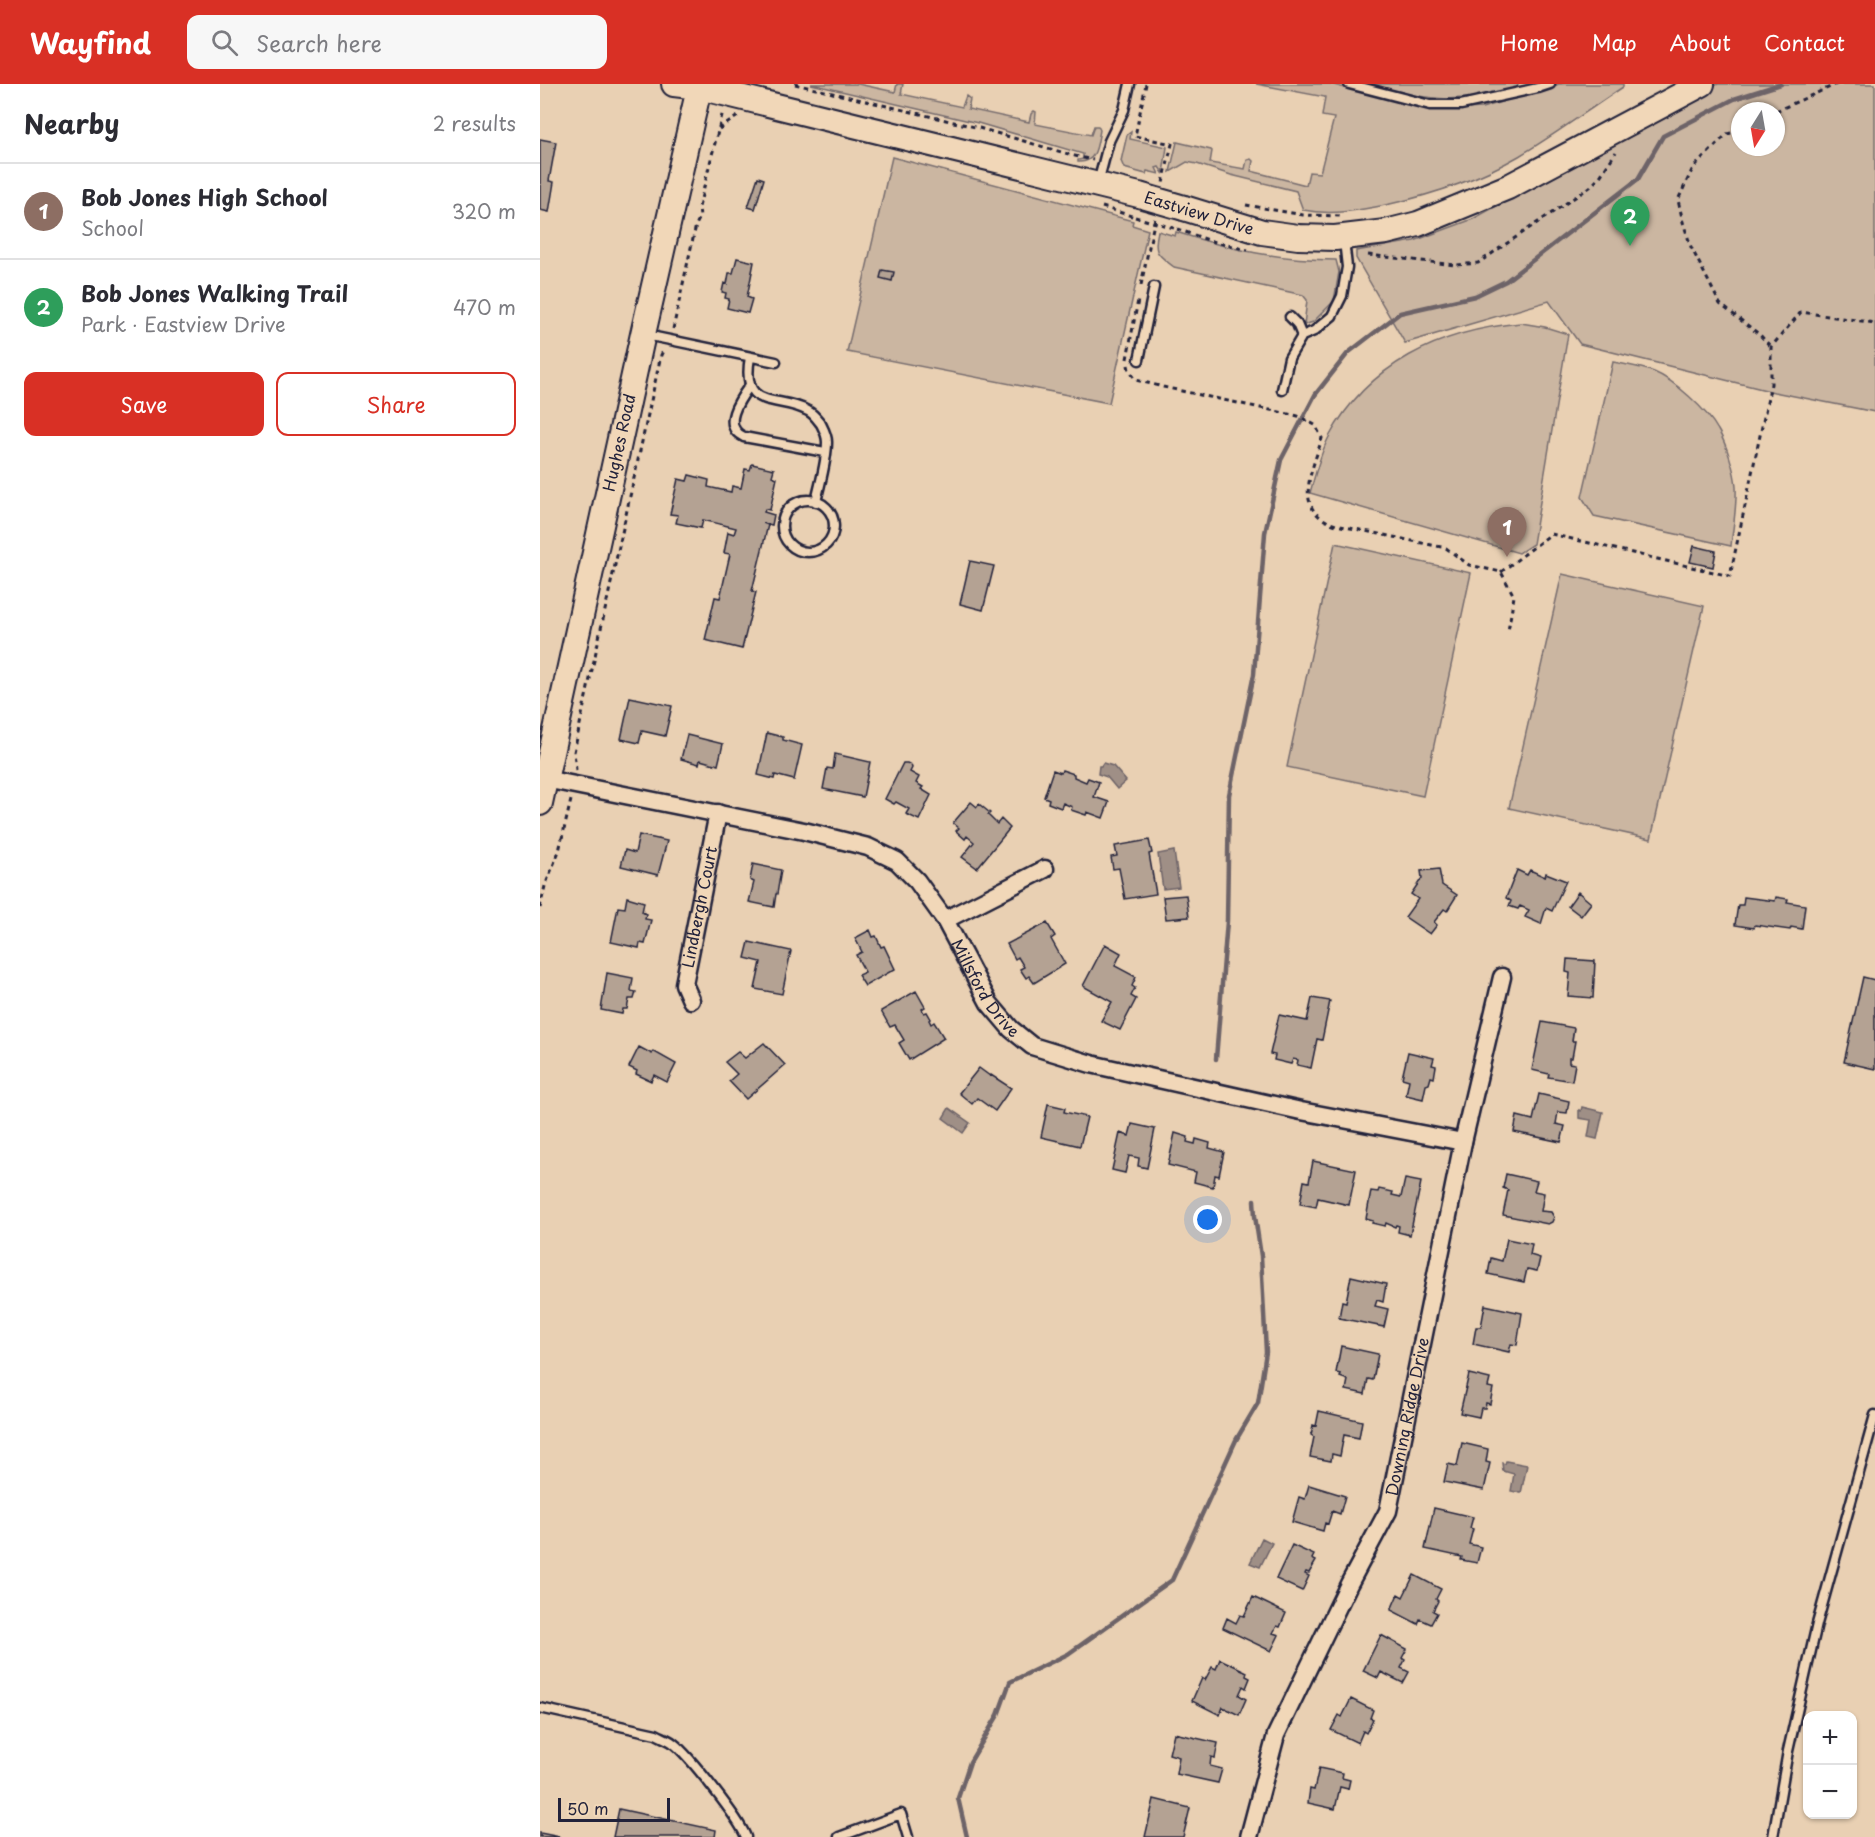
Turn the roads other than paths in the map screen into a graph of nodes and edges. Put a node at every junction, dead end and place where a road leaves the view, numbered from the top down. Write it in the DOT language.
graph roads {
  1 [pos="674,84"];
  2 [pos="1130,84"];
  3 [pos="1350,84"];
  4 [pos="1550,84"];
  5 [pos="1702,84"];
  6 [pos="699,86"];
  7 [pos="1101,174"];
  8 [pos="1347,227"];
  9 [pos="1154,287"];
  10 [pos="1290,317"];
  11 [pos="643,334"];
  12 [pos="1302,336"];
  13 [pos="750,357"];
  14 [pos="1139,360"];
  15 [pos="776,362"];
  16 [pos="750,385"];
  17 [pos="1282,390"];
  18 [pos="825,452"];
  19 [pos="816,502"];
  20 [pos="545,779"];
  21 [pos="540,803"];
  22 [pos="718,813"];
  23 [pos="1045,869"];
  24 [pos="945,920"];
  25 [pos="1502,977"];
  26 [pos="691,1000"];
  27 [pos="1463,1142"];
  28 [pos="1875,1415"];
  29 [pos="540,1708"];
  30 [pos="746,1837"];
  31 [pos="839,1837"];
  32 [pos="908,1837"];
  33 [pos="1249,1837"];
  34 [pos="1773,1837"];
  1 -- 6 [label="street, Eastview Drive"];
  2 -- 7 [label="lane"];
  3 -- 4 [label="lane"];
  5 -- 8 [label="street, Eastview Drive"];
  6 -- 7 [label="street, Eastview Drive"];
  6 -- 11 [label="street, Hughes Road"];
  7 -- 8 [label="street, Eastview Drive, bridge"];
  8 -- 12 [label="lane"];
  9 -- 14 [label="lane"];
  10 -- 12 [label="lane"];
  11 -- 13 [label="lane"];
  11 -- 20 [label="street, Hughes Road"];
  12 -- 17 [label="lane"];
  13 -- 15 [label="lane"];
  13 -- 16 [label="lane"];
  16 -- 18 [label="lane"];
  16 -- 18 [label="lane"];
  18 -- 19 [label="lane"];
  19 -- 19 [label="lane"];
  20 -- 21 [label="street, Hughes Road"];
  20 -- 22 [label="street, Millsford Drive"];
  22 -- 24 [label="street, Millsford Drive"];
  22 -- 26 [label="street, Lindbergh Court"];
  23 -- 24 [label="street"];
  24 -- 27 [label="street, Millsford Drive"];
  25 -- 27 [label="street, Downing Ridge Drive"];
  27 -- 33 [label="street, Downing Ridge Drive"];
  28 -- 34 [label="lane"];
  29 -- 30 [label="lane"];
  31 -- 32 [label="lane"];
}
